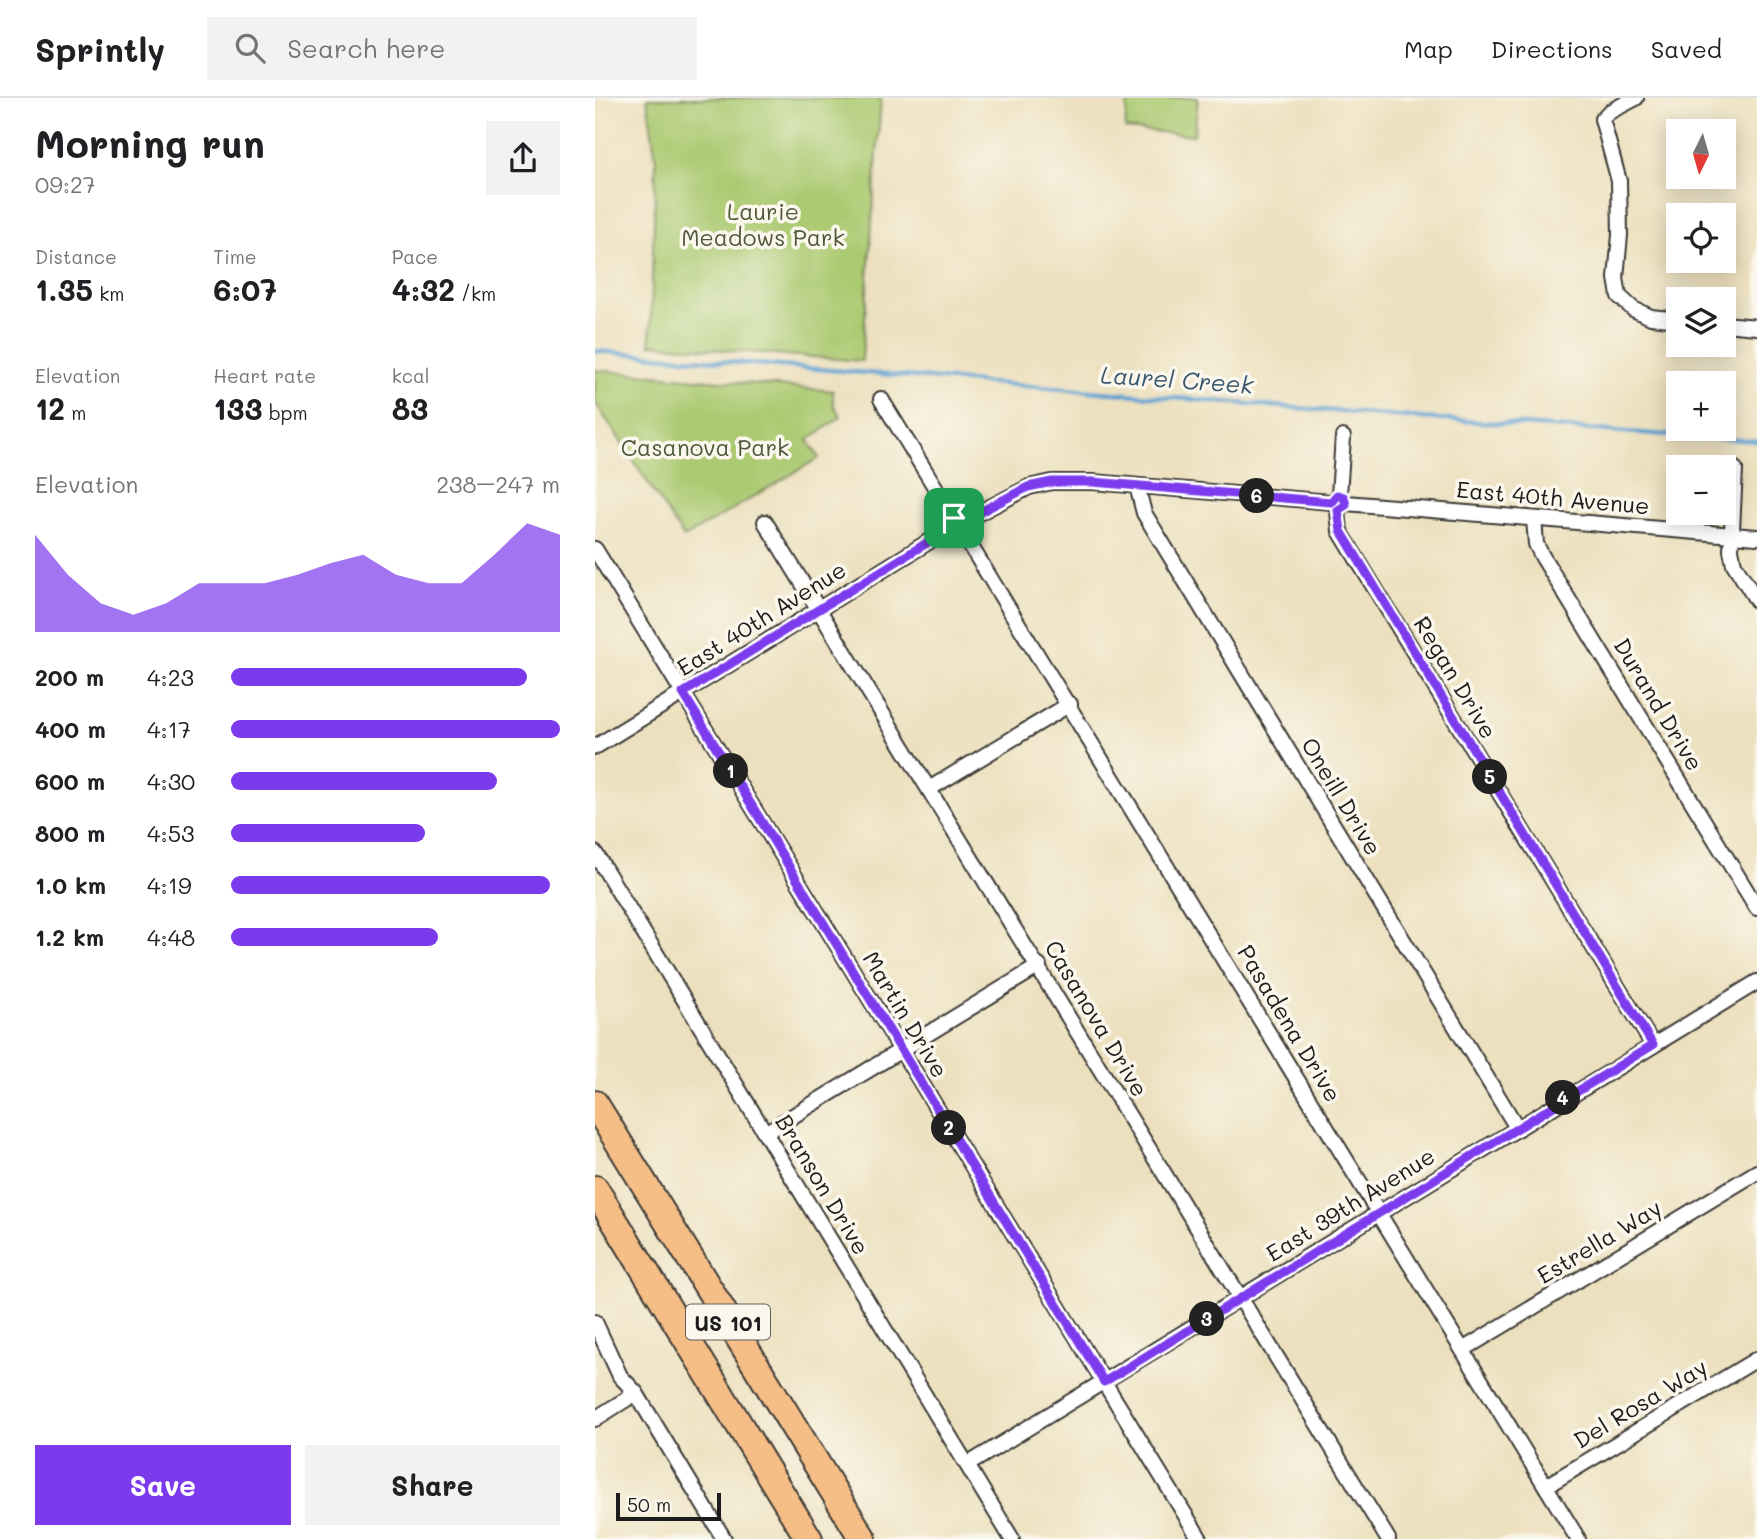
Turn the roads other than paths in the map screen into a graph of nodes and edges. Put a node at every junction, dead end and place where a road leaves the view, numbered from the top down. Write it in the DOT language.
graph roads {
  1 [pos="1636,98"];
  2 [pos="1666,318"];
  3 [pos="1736,325"];
  4 [pos="1757,327"];
  5 [pos="881,399"];
  6 [pos="1343,437"];
  7 [pos="1137,486"];
  8 [pos="1338,503"];
  9 [pos="1534,519"];
  10 [pos="765,522"];
  11 [pos="958,524"];
  12 [pos="1731,525"];
  13 [pos="1730,535"];
  14 [pos="1757,537"];
  15 [pos="595,550"];
  16 [pos="1757,601"];
  17 [pos="819,609"];
  18 [pos="683,693"];
  19 [pos="1070,704"];
  20 [pos="595,747"];
  21 [pos="929,789"];
  22 [pos="595,853"];
  23 [pos="1757,908"];
  24 [pos="1039,966"];
  25 [pos="1757,982"];
  26 [pos="1653,1045"];
  27 [pos="901,1049"];
  28 [pos="595,1104"];
  29 [pos="1517,1126"];
  30 [pos="765,1133"];
  31 [pos="1757,1172"];
  32 [pos="595,1189"];
  33 [pos="1379,1213"];
  34 [pos="1241,1299"];
  35 [pos="595,1322"];
  36 [pos="1464,1349"];
  37 [pos="1757,1359"];
  38 [pos="1104,1382"];
  39 [pos="636,1393"];
  40 [pos="595,1419"];
  41 [pos="967,1465"];
  42 [pos="1546,1486"];
  43 [pos="724,1539"];
  44 [pos="809,1539"];
  45 [pos="863,1539"];
  46 [pos="1012,1539"];
  47 [pos="1200,1539"];
  48 [pos="1388,1539"];
  49 [pos="1578,1539"];
  1 -- 2 [label="street"];
  3 -- 4 [label="street"];
  5 -- 11 [label="street, Pasadena Drive"];
  6 -- 8 [label="street, Regan Drive"];
  7 -- 8 [label="street, East 40th Avenue"];
  7 -- 11 [label="street, East 40th Avenue"];
  7 -- 29 [label="street, Oneill Drive"];
  8 -- 9 [label="street, East 40th Avenue"];
  8 -- 26 [label="street, Regan Drive"];
  9 -- 13 [label="street, East 40th Avenue"];
  9 -- 23 [label="street, Durand Drive"];
  10 -- 17 [label="street, Casanova Drive"];
  11 -- 17 [label="street, East 40th Avenue"];
  11 -- 19 [label="street, Pasadena Drive"];
  12 -- 13 [label="street"];
  13 -- 14 [label="street, East 40th Avenue"];
  13 -- 16 [label="street"];
  15 -- 18 [label="street, Martin Drive"];
  17 -- 18 [label="street, East 40th Avenue"];
  17 -- 21 [label="street, Casanova Drive"];
  18 -- 20 [label="street, East 40th Avenue"];
  18 -- 27 [label="street, Martin Drive"];
  19 -- 21 [label="street"];
  19 -- 33 [label="street, Pasadena Drive"];
  21 -- 24 [label="street, Casanova Drive"];
  22 -- 30 [label="street, Branson Drive"];
  24 -- 27 [label="street"];
  24 -- 34 [label="street, Casanova Drive"];
  25 -- 26 [label="street, East 39th Avenue"];
  26 -- 29 [label="street, East 39th Avenue"];
  27 -- 30 [label="street"];
  27 -- 38 [label="street, Martin Drive"];
  28 -- 45 [label="highway, US 101"];
  29 -- 33 [label="street, East 39th Avenue"];
  30 -- 41 [label="street, Branson Drive"];
  31 -- 36 [label="street, Estrella Way"];
  32 -- 44 [label="highway, US 101"];
  33 -- 34 [label="street, East 39th Avenue"];
  33 -- 36 [label="street, Pasadena Drive"];
  34 -- 38 [label="street, East 39th Avenue"];
  34 -- 48 [label="street, Casanova Drive"];
  35 -- 39 [label="street"];
  36 -- 42 [label="street, Pasadena Drive"];
  37 -- 42 [label="street, Del Rosa Way"];
  38 -- 41 [label="street, East 39th Avenue"];
  38 -- 47 [label="street, Martin Drive"];
  39 -- 40 [label="street"];
  39 -- 43 [label="street"];
  41 -- 46 [label="street, Branson Drive"];
  42 -- 49 [label="street, Pasadena Drive"];
}
